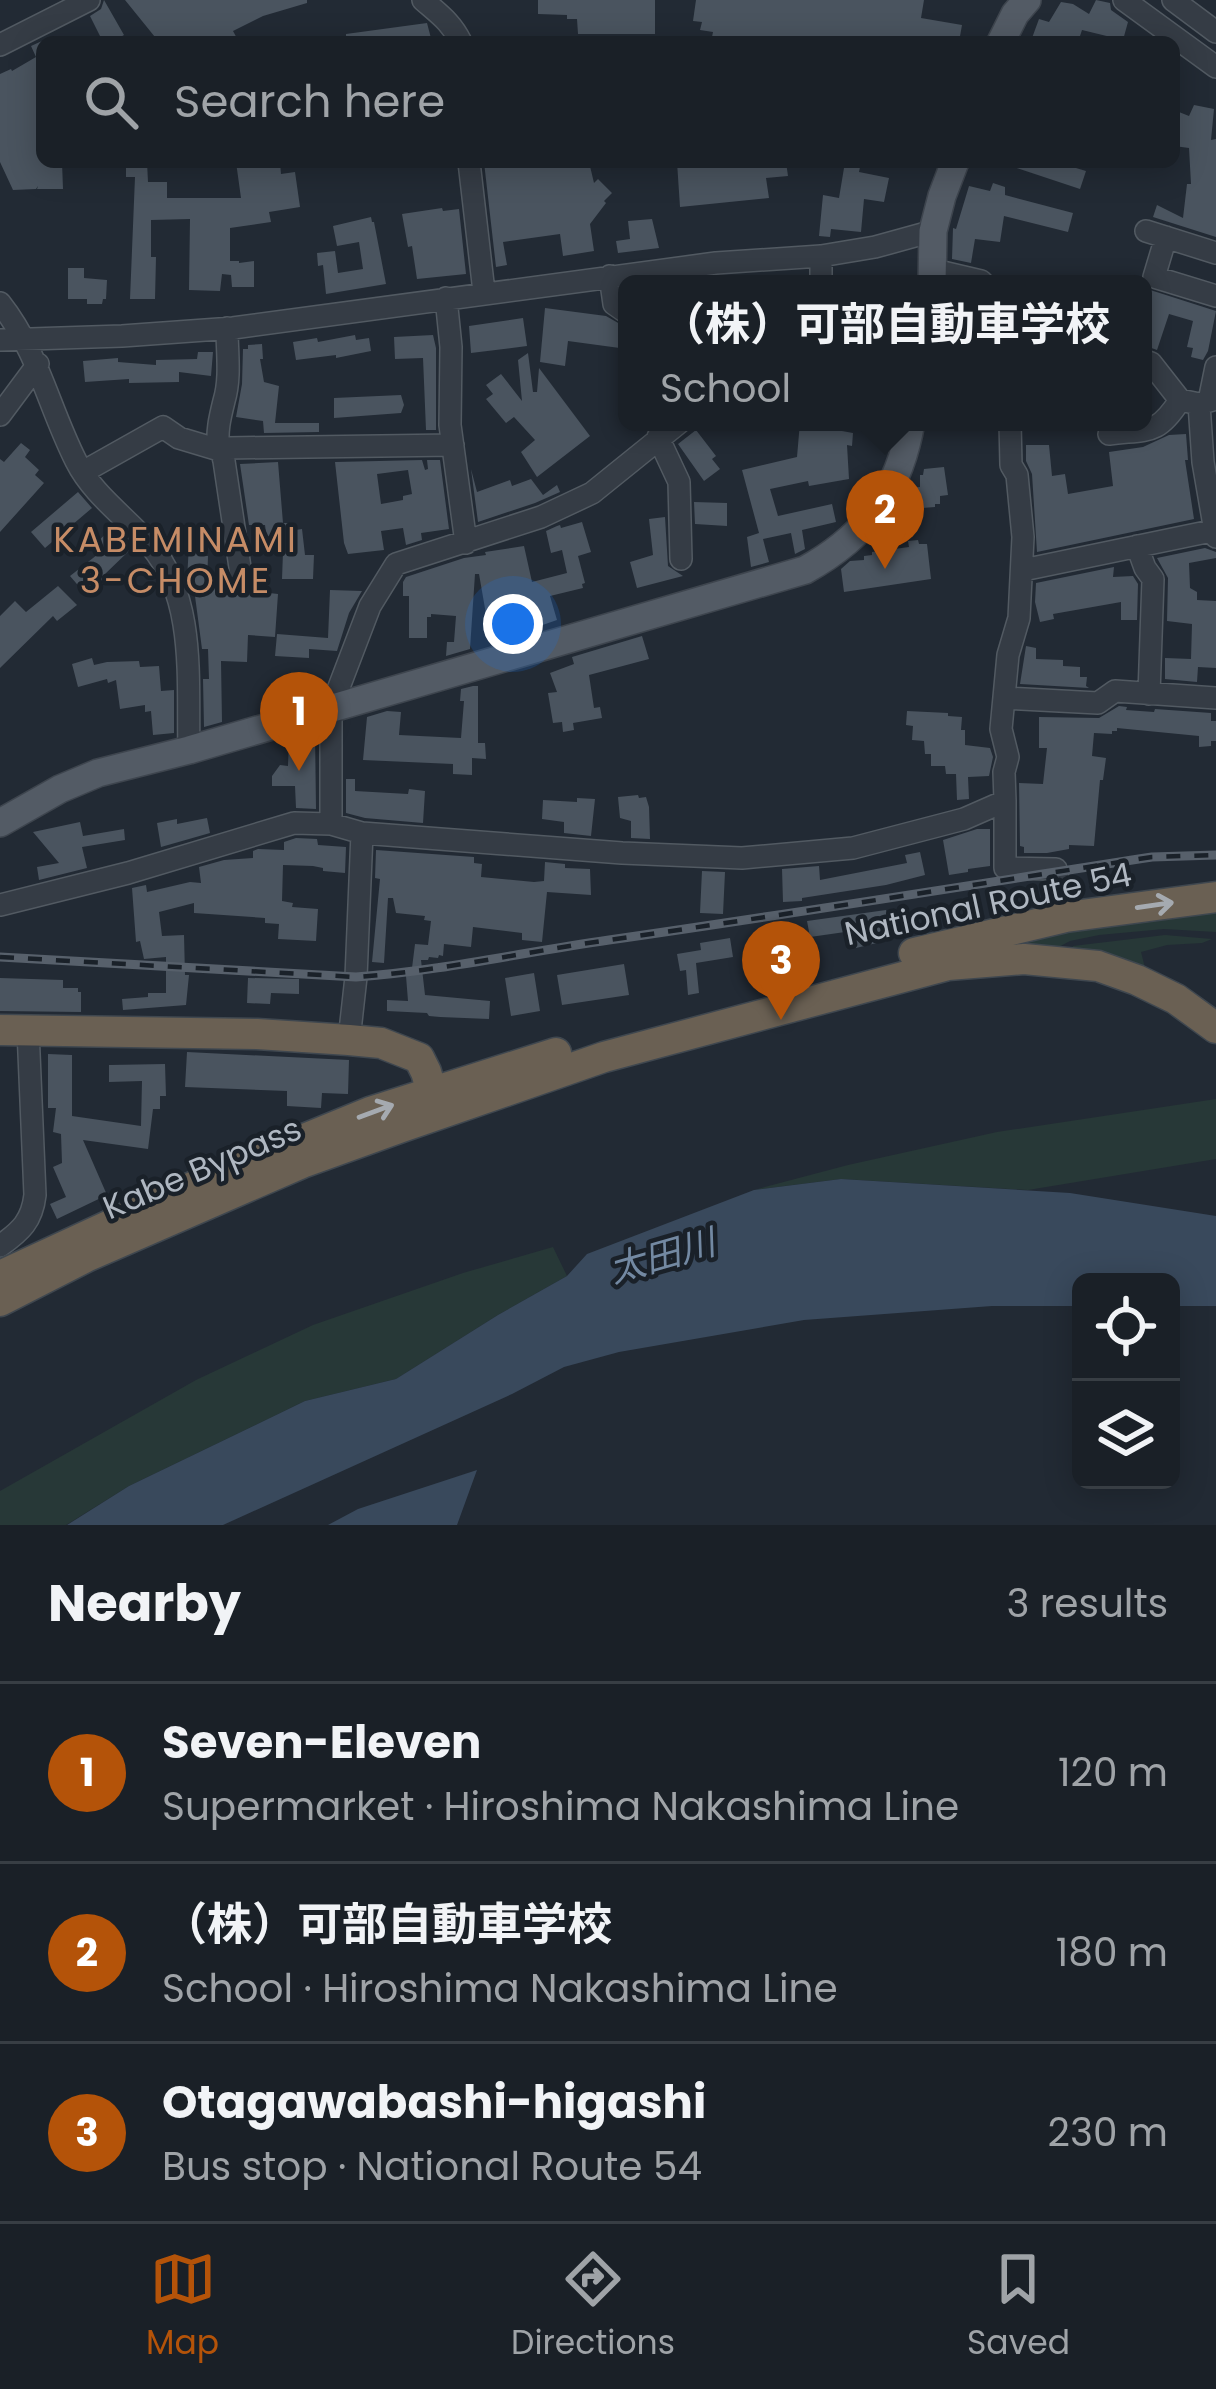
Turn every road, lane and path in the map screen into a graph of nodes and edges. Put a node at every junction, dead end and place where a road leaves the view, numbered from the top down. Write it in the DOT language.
graph roads {
  1 [pos="88,0"];
  2 [pos="424,0"];
  3 [pos="1027,0"];
  4 [pos="1124,0"];
  5 [pos="1173,0"];
  6 [pos="1197,18"];
  7 [pos="49,21"];
  8 [pos="1216,32"];
  9 [pos="57,36"];
  10 [pos="457,36"];
  11 [pos="1004,36"];
  12 [pos="1173,36"];
  13 [pos="1180,41"];
  14 [pos="0,45"];
  15 [pos="1216,49"];
  16 [pos="1216,68"];
  17 [pos="470,168"];
  18 [pos="953,168"];
  19 [pos="933,231"];
  20 [pos="1216,253"];
  21 [pos="821,256"];
  22 [pos="618,275"];
  23 [pos="618,275"];
  24 [pos="820,275"];
  25 [pos="933,275"];
  26 [pos="610,276"];
  27 [pos="484,292"];
  28 [pos="1216,296"];
  29 [pos="446,298"];
  30 [pos="0,303"];
  31 [pos="618,307"];
  32 [pos="227,328"];
  33 [pos="25,338"];
  34 [pos="0,340"];
  35 [pos="38,364"];
  36 [pos="1152,364"];
  37 [pos="1216,367"];
  38 [pos="1201,401"];
  39 [pos="0,416"];
  40 [pos="1152,428"];
  41 [pos="667,431"];
  42 [pos="909,431"];
  43 [pos="1010,431"];
  44 [pos="1132,431"];
  45 [pos="1108,434"];
  46 [pos="658,437"];
  47 [pos="454,445"];
  48 [pos="220,451"];
  49 [pos="83,472"];
  50 [pos="1215,532"];
  51 [pos="466,543"];
  52 [pos="1137,546"];
  53 [pos="680,559"];
  54 [pos="1023,570"];
  55 [pos="241,574"];
  56 [pos="1149,694"];
  57 [pos="1004,698"];
  58 [pos="1216,698"];
  59 [pos="331,708"];
  60 [pos="190,750"];
  61 [pos="1005,801"];
  62 [pos="3,817"];
  63 [pos="331,824"];
  64 [pos="362,833"];
  65 [pos="1216,897"];
  66 [pos="1063,901"];
  67 [pos="0,904"];
  68 [pos="1216,1028"];
  69 [pos="14,1030"];
  70 [pos="350,1040"];
  71 [pos="435,1103"];
  72 [pos="0,1246"];
  73 [pos="0,1276"];
  74 [pos="0,1301"];
  1 -- 7 [label="street"];
  2 -- 10 [label="street"];
  3 -- 11 [label="main road"];
  4 -- 12 [label="street"];
  5 -- 6 [label="street"];
  6 -- 8 [label="street"];
  6 -- 15 [label="street"];
  7 -- 9 [label="street"];
  7 -- 14 [label="street"];
  13 -- 16 [label="street"];
  17 -- 27 [label="street"];
  18 -- 19 [label="main road"];
  19 -- 21 [label="street"];
  19 -- 25 [label="main road"];
  20 -- 28 [label="street"];
  21 -- 23 [label="street"];
  21 -- 24 [label="street"];
  22 -- 26 [label="street"];
  26 -- 27 [label="street"];
  26 -- 31 [label="street"];
  27 -- 29 [label="street"];
  29 -- 32 [label="street"];
  29 -- 47 [label="street"];
  30 -- 33 [label="street"];
  32 -- 33 [label="street"];
  32 -- 48 [label="street"];
  33 -- 34 [label="street"];
  33 -- 35 [label="street"];
  35 -- 39 [label="street"];
  35 -- 49 [label="street"];
  36 -- 38 [label="street"];
  37 -- 38 [label="street"];
  38 -- 40 [label="street"];
  38 -- 50 [label="street"];
  41 -- 46 [label="street"];
  42 -- 59 [label="main road"];
  43 -- 54 [label="street"];
  44 -- 45 [label="street"];
  46 -- 51 [label="street"];
  46 -- 53 [label="street"];
  47 -- 48 [label="street"];
  47 -- 51 [label="street"];
  48 -- 49 [label="street"];
  48 -- 55 [label="street"];
  49 -- 60 [label="street"];
  50 -- 52 [label="street"];
  51 -- 59 [label="street"];
  52 -- 54 [label="street"];
  52 -- 56 [label="street"];
  54 -- 57 [label="street"];
  56 -- 57 [label="street"];
  56 -- 58 [label="street"];
  57 -- 61 [label="street"];
  59 -- 60 [label="main road"];
  59 -- 63 [label="street"];
  60 -- 62 [label="main road"];
  61 -- 64 [label="street"];
  61 -- 66 [label="street"];
  63 -- 64 [label="street"];
  63 -- 67 [label="street"];
  64 -- 70 [label="street"];
  71 -- 65 [label="highway, National Route 54, one-way"];
  68 -- 71 [label="highway, National Route 54"];
  69 -- 70 [label="highway"];
  69 -- 72 [label="street"];
  70 -- 71 [label="highway"];
  73 -- 71 [label="highway, Kabe Bypass, one-way"];
  71 -- 74 [label="highway, Kabe Bypass"];
}
